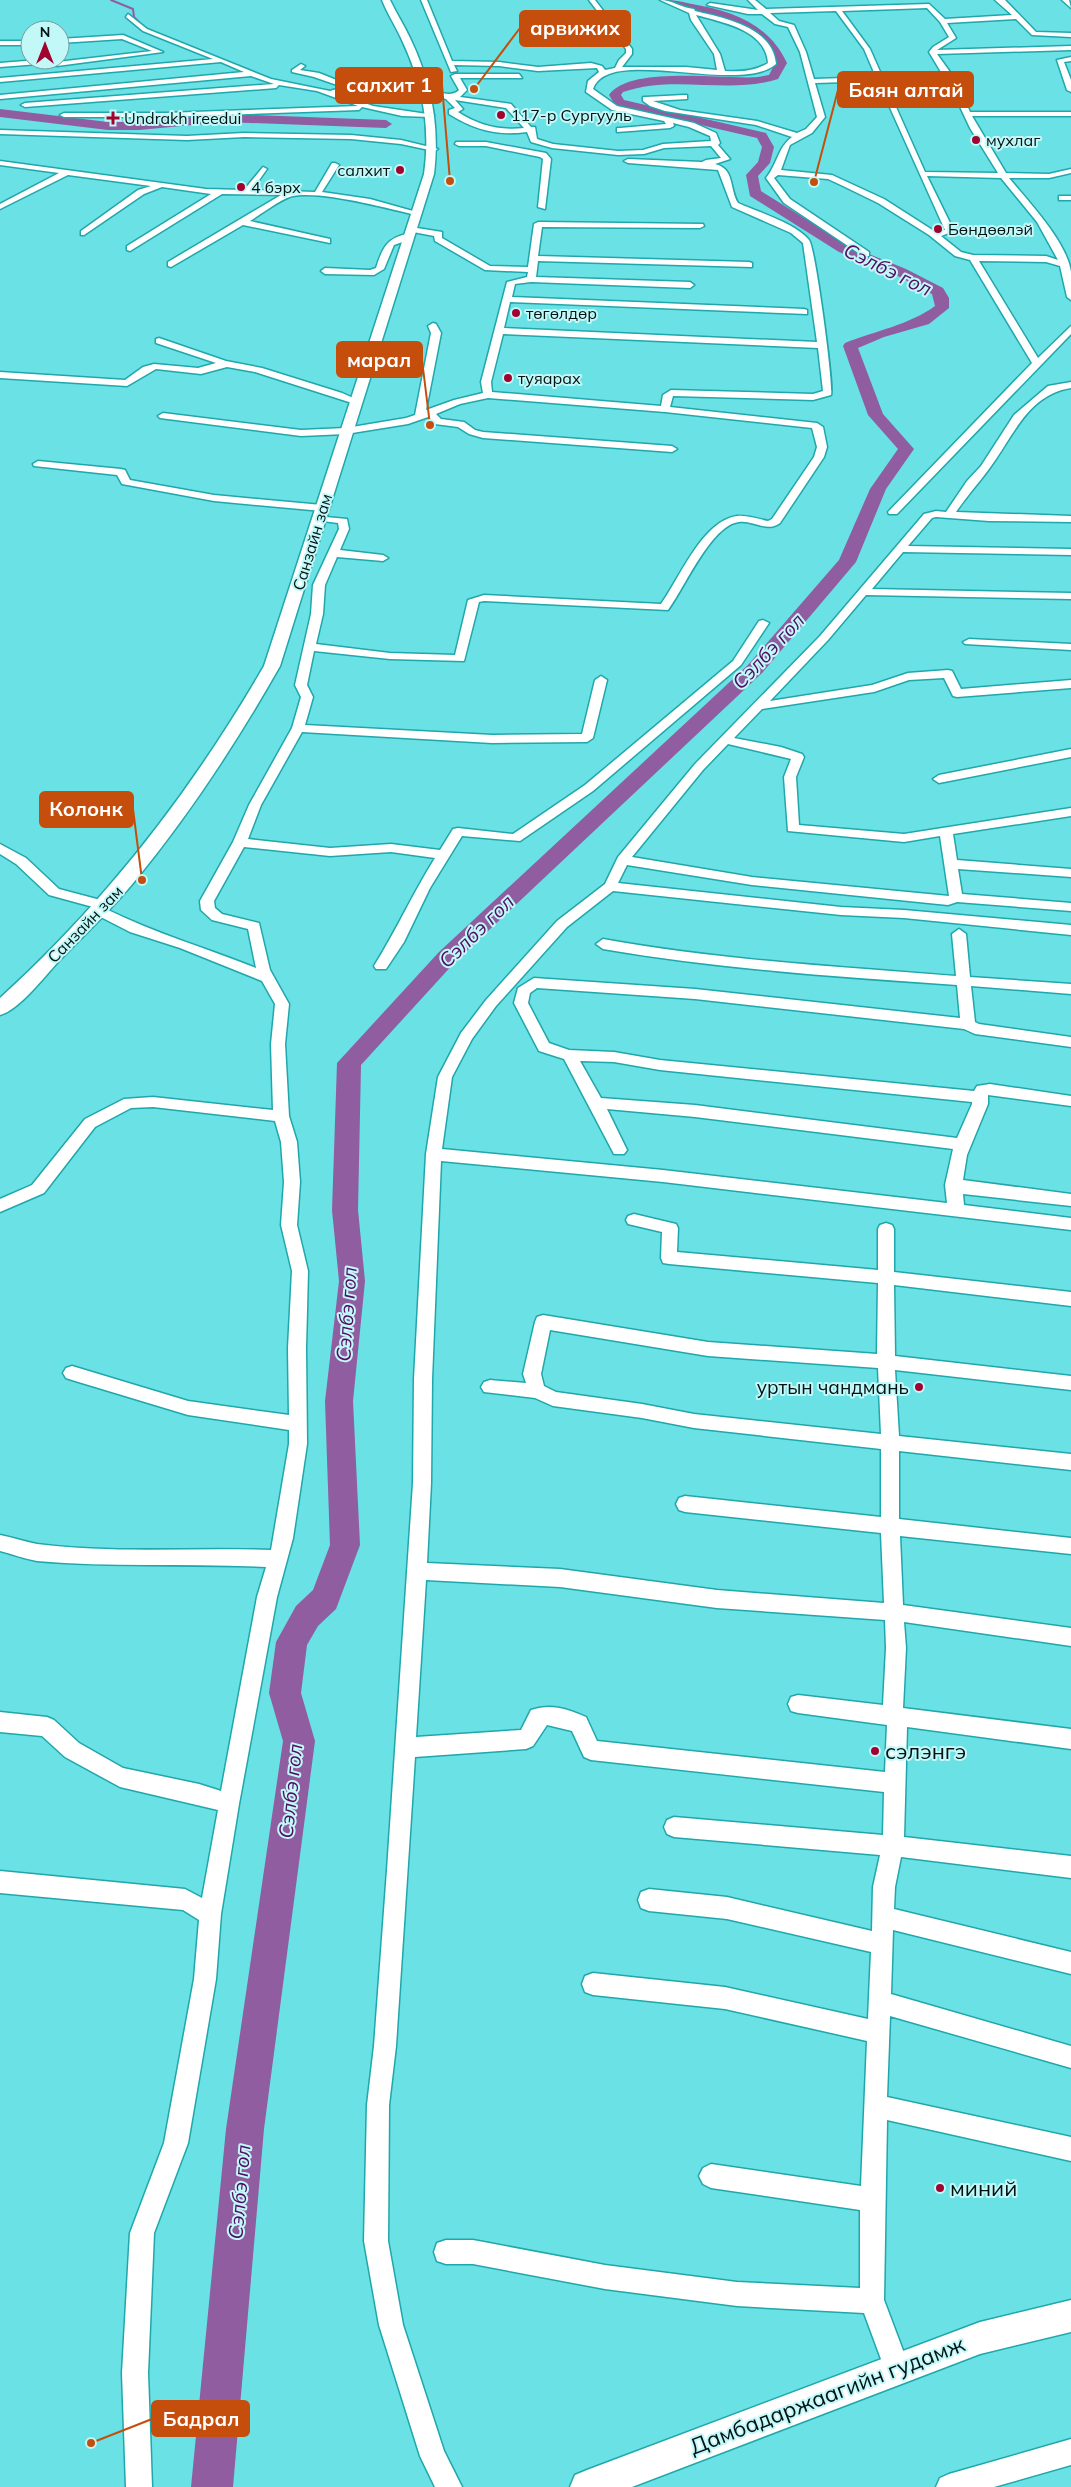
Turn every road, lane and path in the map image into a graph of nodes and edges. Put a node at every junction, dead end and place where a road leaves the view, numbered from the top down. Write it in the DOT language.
graph roads {
  1 [pos="386,0"];
  2 [pos="424,0"];
  3 [pos="592,0"];
  4 [pos="663,0"];
  5 [pos="751,0"];
  6 [pos="794,0"];
  7 [pos="871,0"];
  8 [pos="998,0"];
  9 [pos="1065,0"];
  10 [pos="703,3"];
  11 [pos="1071,6"];
  12 [pos="876,7"];
  13 [pos="837,8"];
  14 [pos="692,10"];
  15 [pos="800,10"];
  16 [pos="762,12"];
  17 [pos="128,16"];
  18 [pos="1018,17"];
  19 [pos="943,21"];
  20 [pos="1071,35"];
  21 [pos="70,40"];
  22 [pos="0,43"];
  23 [pos="20,43"];
  24 [pos="141,44"];
  25 [pos="123,46"];
  26 [pos="1071,48"];
  27 [pos="160,52"];
  28 [pos="932,52"];
  29 [pos="1071,59"];
  30 [pos="222,60"];
  31 [pos="196,62"];
  32 [pos="449,63"];
  33 [pos="0,65"];
  34 [pos="301,66"];
  35 [pos="618,70"];
  36 [pos="603,73"];
  37 [pos="250,74"];
  38 [pos="722,74"];
  39 [pos="455,76"];
  40 [pos="519,76"];
  41 [pos="881,79"];
  42 [pos="0,80"];
  43 [pos="811,81"];
  44 [pos="298,85"];
  45 [pos="1071,90"];
  46 [pos="331,94"];
  47 [pos="428,94"];
  48 [pos="888,94"];
  49 [pos="958,94"];
  50 [pos="0,97"];
  51 [pos="684,97"];
  52 [pos="449,98"];
  53 [pos="24,105"];
  54 [pos="372,108"];
  55 [pos="968,114"];
  56 [pos="1071,114"];
  57 [pos="430,115"];
  58 [pos="64,116"];
  59 [pos="668,120"];
  60 [pos="532,129"];
  61 [pos="620,130"];
  62 [pos="0,132"];
  63 [pos="798,136"];
  64 [pos="459,144"];
  65 [pos="713,144"];
  66 [pos="552,146"];
  67 [pos="434,148"];
  68 [pos="540,154"];
  69 [pos="554,157"];
  70 [pos="587,160"];
  71 [pos="609,162"];
  72 [pos="2,164"];
  73 [pos="335,165"];
  74 [pos="263,168"];
  75 [pos="69,171"];
  76 [pos="1071,171"];
  77 [pos="776,172"];
  78 [pos="922,174"];
  79 [pos="1003,175"];
  80 [pos="164,185"];
  81 [pos="248,190"];
  82 [pos="221,191"];
  83 [pos="292,192"];
  84 [pos="317,194"];
  85 [pos="0,207"];
  86 [pos="542,207"];
  87 [pos="416,213"];
  88 [pos="243,222"];
  89 [pos="700,226"];
  90 [pos="84,233"];
  91 [pos="409,233"];
  92 [pos="932,233"];
  93 [pos="327,241"];
  94 [pos="130,248"];
  95 [pos="866,254"];
  96 [pos="532,258"];
  97 [pos="973,258"];
  98 [pos="171,264"];
  99 [pos="1064,264"];
  100 [pos="749,265"];
  101 [pos="325,271"];
  102 [pos="531,275"];
  103 [pos="690,285"];
  104 [pos="1071,297"];
  105 [pos="507,299"];
  106 [pos="804,312"];
  107 [pos="433,326"];
  108 [pos="1071,329"];
  109 [pos="499,331"];
  110 [pos="159,342"];
  111 [pos="822,345"];
  112 [pos="223,363"];
  113 [pos="1038,365"];
  114 [pos="0,375"];
  115 [pos="1047,383"];
  116 [pos="1071,384"];
  117 [pos="488,395"];
  118 [pos="355,400"];
  119 [pos="665,409"];
  120 [pos="424,414"];
  121 [pos="163,416"];
  122 [pos="346,431"];
  123 [pos="672,449"];
  124 [pos="38,464"];
  125 [pos="893,512"];
  126 [pos="321,513"];
  127 [pos="949,515"];
  128 [pos="1071,520"];
  129 [pos="898,549"];
  130 [pos="1071,552"];
  131 [pos="333,553"];
  132 [pos="384,558"];
  133 [pos="862,592"];
  134 [pos="1071,596"];
  135 [pos="763,623"];
  136 [pos="969,642"];
  137 [pos="311,647"];
  138 [pos="1071,647"];
  139 [pos="601,680"];
  140 [pos="1071,684"];
  141 [pos="758,706"];
  142 [pos="298,728"];
  143 [pos="726,740"];
  144 [pos="1071,753"];
  145 [pos="939,779"];
  146 [pos="1071,812"];
  147 [pos="946,831"];
  148 [pos="240,842"];
  149 [pos="0,848"];
  150 [pos="444,856"];
  151 [pos="623,860"];
  152 [pos="952,864"];
  153 [pos="1071,873"];
  154 [pos="610,886"];
  155 [pos="956,898"];
  156 [pos="1005,902"];
  157 [pos="100,907"];
  158 [pos="1071,907"];
  159 [pos="1008,924"];
  160 [pos="1071,930"];
  161 [pos="959,934"];
  162 [pos="603,944"];
  163 [pos="381,966"];
  164 [pos="267,978"];
  165 [pos="963,980"];
  166 [pos="1071,989"];
  167 [pos="0,1009"];
  168 [pos="968,1024"];
  169 [pos="1071,1042"];
  170 [pos="569,1055"];
  171 [pos="979,1098"];
  172 [pos="1071,1102"];
  173 [pos="596,1103"];
  174 [pos="281,1116"];
  175 [pos="962,1144"];
  176 [pos="619,1150"];
  177 [pos="434,1154"];
  178 [pos="952,1185"];
  179 [pos="1071,1200"];
  180 [pos="0,1206"];
  181 [pos="956,1210"];
  182 [pos="634,1220"];
  183 [pos="1071,1224"];
  184 [pos="886,1229"];
  185 [pos="884,1277"];
  186 [pos="1071,1299"];
  187 [pos="886,1362"];
  188 [pos="72,1373"];
  189 [pos="1071,1383"];
  190 [pos="490,1387"];
  191 [pos="537,1391"];
  192 [pos="299,1424"];
  193 [pos="890,1442"];
  194 [pos="1071,1462"];
  195 [pos="684,1504"];
  196 [pos="890,1527"];
  197 [pos="0,1543"];
  198 [pos="1071,1546"];
  199 [pos="277,1559"];
  200 [pos="417,1571"];
  201 [pos="894,1612"];
  202 [pos="1071,1637"];
  203 [pos="798,1704"];
  204 [pos="897,1717"];
  205 [pos="0,1722"];
  206 [pos="1071,1739"];
  207 [pos="406,1748"];
  208 [pos="895,1783"];
  209 [pos="229,1804"];
  210 [pos="674,1827"];
  211 [pos="893,1846"];
  212 [pos="1071,1867"];
  213 [pos="0,1882"];
  214 [pos="648,1900"];
  215 [pos="210,1914"];
  216 [pos="883,1917"];
  217 [pos="882,1944"];
  218 [pos="1071,1963"];
  219 [pos="593,1984"];
  220 [pos="880,2002"];
  221 [pos="878,2033"];
  222 [pos="1071,2057"];
  223 [pos="876,2106"];
  224 [pos="1071,2149"];
  225 [pos="711,2176"];
  226 [pos="872,2200"];
  227 [pos="446,2252"];
  228 [pos="872,2300"];
  229 [pos="1071,2316"];
  230 [pos="897,2369"];
  231 [pos="1071,2452"];
  232 [pos="139,2487"];
  233 [pos="449,2487"];
  234 [pos="587,2487"];
  235 [pos="949,2487"];
  1 -- 47 [label="main road, Санзайн зам"];
  2 -- 32 [label="street"];
  3 -- 35 [label="street"];
  4 -- 14 [label="street"];
  5 -- 16 [label="street"];
  6 -- 15 [label="street"];
  7 -- 12 [label="street"];
  8 -- 18 [label="street"];
  9 -- 11 [label="street"];
  10 -- 16 [label="street"];
  12 -- 13 [label="street"];
  12 -- 19 [label="street"];
  13 -- 15 [label="street"];
  13 -- 41 [label="street"];
  14 -- 38 [label="street"];
  14 -- 38 [label="street"];
  15 -- 16 [label="street"];
  16 -- 43 [label="street"];
  17 -- 30 [label="street"];
  18 -- 19 [label="street"];
  18 -- 20 [label="street"];
  19 -- 28 [label="street"];
  21 -- 24 [label="street"];
  22 -- 23 [label="street"];
  24 -- 25 [label="street"];
  24 -- 27 [label="street"];
  26 -- 28 [label="street"];
  27 -- 31 [label="street"];
  27 -- 33 [label="street"];
  28 -- 49 [label="street"];
  29 -- 45 [label="street"];
  30 -- 31 [label="street"];
  30 -- 37 [label="street"];
  31 -- 42 [label="street"];
  32 -- 36 [label="street"];
  32 -- 39 [label="street"];
  34 -- 46 [label="street"];
  35 -- 36 [label="street"];
  35 -- 38 [label="street"];
  36 -- 59 [label="street"];
  37 -- 44 [label="street"];
  37 -- 50 [label="street"];
  39 -- 40 [label="street"];
  39 -- 52 [label="street"];
  41 -- 43 [label="street"];
  41 -- 48 [label="street"];
  43 -- 63 [label="street"];
  44 -- 46 [label="street"];
  44 -- 53 [label="street"];
  46 -- 54 [label="street"];
  47 -- 52 [label="street"];
  47 -- 57 [label="main road, Санзайн зам"];
  48 -- 49 [label="street"];
  48 -- 78 [label="street"];
  49 -- 55 [label="street"];
  51 -- 63 [label="street"];
  52 -- 60 [label="street"];
  52 -- 60 [label="street"];
  54 -- 57 [label="street"];
  54 -- 58 [label="street"];
  55 -- 56 [label="street"];
  55 -- 79 [label="street"];
  57 -- 67 [label="main road, Санзайн зам"];
  59 -- 61 [label="street"];
  59 -- 65 [label="street"];
  60 -- 66 [label="street"];
  62 -- 67 [label="street"];
  63 -- 77 [label="street"];
  64 -- 68 [label="street"];
  65 -- 66 [label="street"];
  65 -- 70 [label="street"];
  66 -- 68 [label="street"];
  67 -- 87 [label="main road, Санзайн зам"];
  68 -- 69 [label="street"];
  68 -- 86 [label="street"];
  71 -- 111 [label="street"];
  72 -- 75 [label="street"];
  73 -- 84 [label="street"];
  74 -- 81 [label="street"];
  75 -- 80 [label="street"];
  75 -- 85 [label="street"];
  76 -- 79 [label="street"];
  77 -- 92 [label="street"];
  77 -- 95 [label="street"];
  78 -- 79 [label="street"];
  78 -- 92 [label="street"];
  79 -- 99 [label="street"];
  80 -- 82 [label="street"];
  80 -- 90 [label="street"];
  81 -- 82 [label="street"];
  81 -- 83 [label="street"];
  82 -- 94 [label="street"];
  83 -- 84 [label="street"];
  83 -- 88 [label="street"];
  84 -- 87 [label="street"];
  87 -- 91 [label="main road, Санзайн зам"];
  88 -- 93 [label="street"];
  88 -- 98 [label="street"];
  89 -- 96 [label="street"];
  91 -- 101 [label="street"];
  91 -- 102 [label="street"];
  91 -- 118 [label="main road, Санзайн зам"];
  92 -- 97 [label="street"];
  96 -- 100 [label="street"];
  96 -- 102 [label="street"];
  97 -- 99 [label="street"];
  97 -- 113 [label="street"];
  99 -- 104 [label="street"];
  102 -- 103 [label="street"];
  102 -- 105 [label="street"];
  105 -- 106 [label="street"];
  105 -- 109 [label="street"];
  107 -- 120 [label="street"];
  108 -- 113 [label="street"];
  109 -- 111 [label="street"];
  109 -- 117 [label="street"];
  110 -- 112 [label="street"];
  111 -- 119 [label="street"];
  112 -- 114 [label="street"];
  112 -- 118 [label="street"];
  113 -- 125 [label="street"];
  115 -- 116 [label="street"];
  116 -- 127 [label="street"];
  117 -- 119 [label="street"];
  117 -- 120 [label="street"];
  118 -- 122 [label="main road, Санзайн зам"];
  119 -- 137 [label="street"];
  120 -- 122 [label="street"];
  120 -- 123 [label="street"];
  121 -- 122 [label="street"];
  122 -- 126 [label="main road, Санзайн зам"];
  124 -- 126 [label="street"];
  126 -- 131 [label="street"];
  126 -- 157 [label="main road, Санзайн зам"];
  127 -- 128 [label="street"];
  127 -- 129 [label="street"];
  129 -- 130 [label="street"];
  129 -- 133 [label="street"];
  131 -- 132 [label="street"];
  131 -- 137 [label="street"];
  133 -- 134 [label="street"];
  133 -- 141 [label="street"];
  135 -- 150 [label="street"];
  136 -- 138 [label="street"];
  137 -- 142 [label="street"];
  139 -- 142 [label="street"];
  140 -- 141 [label="street"];
  141 -- 143 [label="street"];
  142 -- 148 [label="street"];
  143 -- 147 [label="street"];
  143 -- 151 [label="street"];
  144 -- 145 [label="street"];
  146 -- 147 [label="street"];
  147 -- 152 [label="street"];
  148 -- 150 [label="street"];
  148 -- 164 [label="street"];
  149 -- 157 [label="street"];
  150 -- 163 [label="street"];
  151 -- 154 [label="street"];
  151 -- 155 [label="street"];
  152 -- 153 [label="street"];
  152 -- 155 [label="street"];
  154 -- 159 [label="street"];
  154 -- 177 [label="street"];
  155 -- 156 [label="street"];
  156 -- 158 [label="street"];
  156 -- 159 [label="street"];
  157 -- 164 [label="street"];
  157 -- 167 [label="main road, Санзайн зам"];
  159 -- 160 [label="street"];
  161 -- 165 [label="street"];
  162 -- 165 [label="street"];
  164 -- 174 [label="street"];
  165 -- 166 [label="street"];
  165 -- 168 [label="street"];
  168 -- 169 [label="street"];
  168 -- 170 [label="street"];
  170 -- 171 [label="street"];
  170 -- 173 [label="street"];
  171 -- 172 [label="street"];
  171 -- 175 [label="street"];
  173 -- 175 [label="street"];
  173 -- 176 [label="street"];
  174 -- 180 [label="street"];
  174 -- 192 [label="street"];
  175 -- 178 [label="street"];
  177 -- 181 [label="street"];
  177 -- 200 [label="street"];
  178 -- 179 [label="street"];
  178 -- 181 [label="street"];
  181 -- 183 [label="street"];
  182 -- 185 [label="street"];
  184 -- 185 [label="street"];
  185 -- 186 [label="street"];
  185 -- 187 [label="street"];
  187 -- 189 [label="street"];
  187 -- 191 [label="street"];
  187 -- 193 [label="street"];
  188 -- 192 [label="street"];
  190 -- 191 [label="street"];
  191 -- 193 [label="street"];
  192 -- 199 [label="street"];
  193 -- 194 [label="street"];
  193 -- 196 [label="street"];
  195 -- 196 [label="street"];
  196 -- 198 [label="street"];
  196 -- 201 [label="street"];
  197 -- 199 [label="street"];
  199 -- 209 [label="street"];
  200 -- 201 [label="street"];
  200 -- 207 [label="street"];
  201 -- 202 [label="street"];
  201 -- 204 [label="street"];
  203 -- 204 [label="street"];
  204 -- 206 [label="street"];
  204 -- 208 [label="street"];
  205 -- 209 [label="street"];
  207 -- 208 [label="street"];
  207 -- 233 [label="street"];
  208 -- 211 [label="street"];
  209 -- 215 [label="street"];
  210 -- 211 [label="street"];
  211 -- 212 [label="street"];
  211 -- 216 [label="street"];
  213 -- 215 [label="street"];
  214 -- 217 [label="street"];
  215 -- 232 [label="street"];
  216 -- 217 [label="street"];
  216 -- 218 [label="street"];
  217 -- 220 [label="street"];
  219 -- 221 [label="street"];
  220 -- 221 [label="street"];
  220 -- 222 [label="street"];
  221 -- 223 [label="street"];
  223 -- 224 [label="street"];
  223 -- 226 [label="street"];
  225 -- 226 [label="street"];
  226 -- 228 [label="street"];
  227 -- 228 [label="street"];
  228 -- 230 [label="street"];
  229 -- 230 [label="main road, Дамбадаржаагийн гудамж"];
  230 -- 234 [label="main road, Дамбадаржаагийн гудамж"];
  231 -- 235 [label="street"];
}
